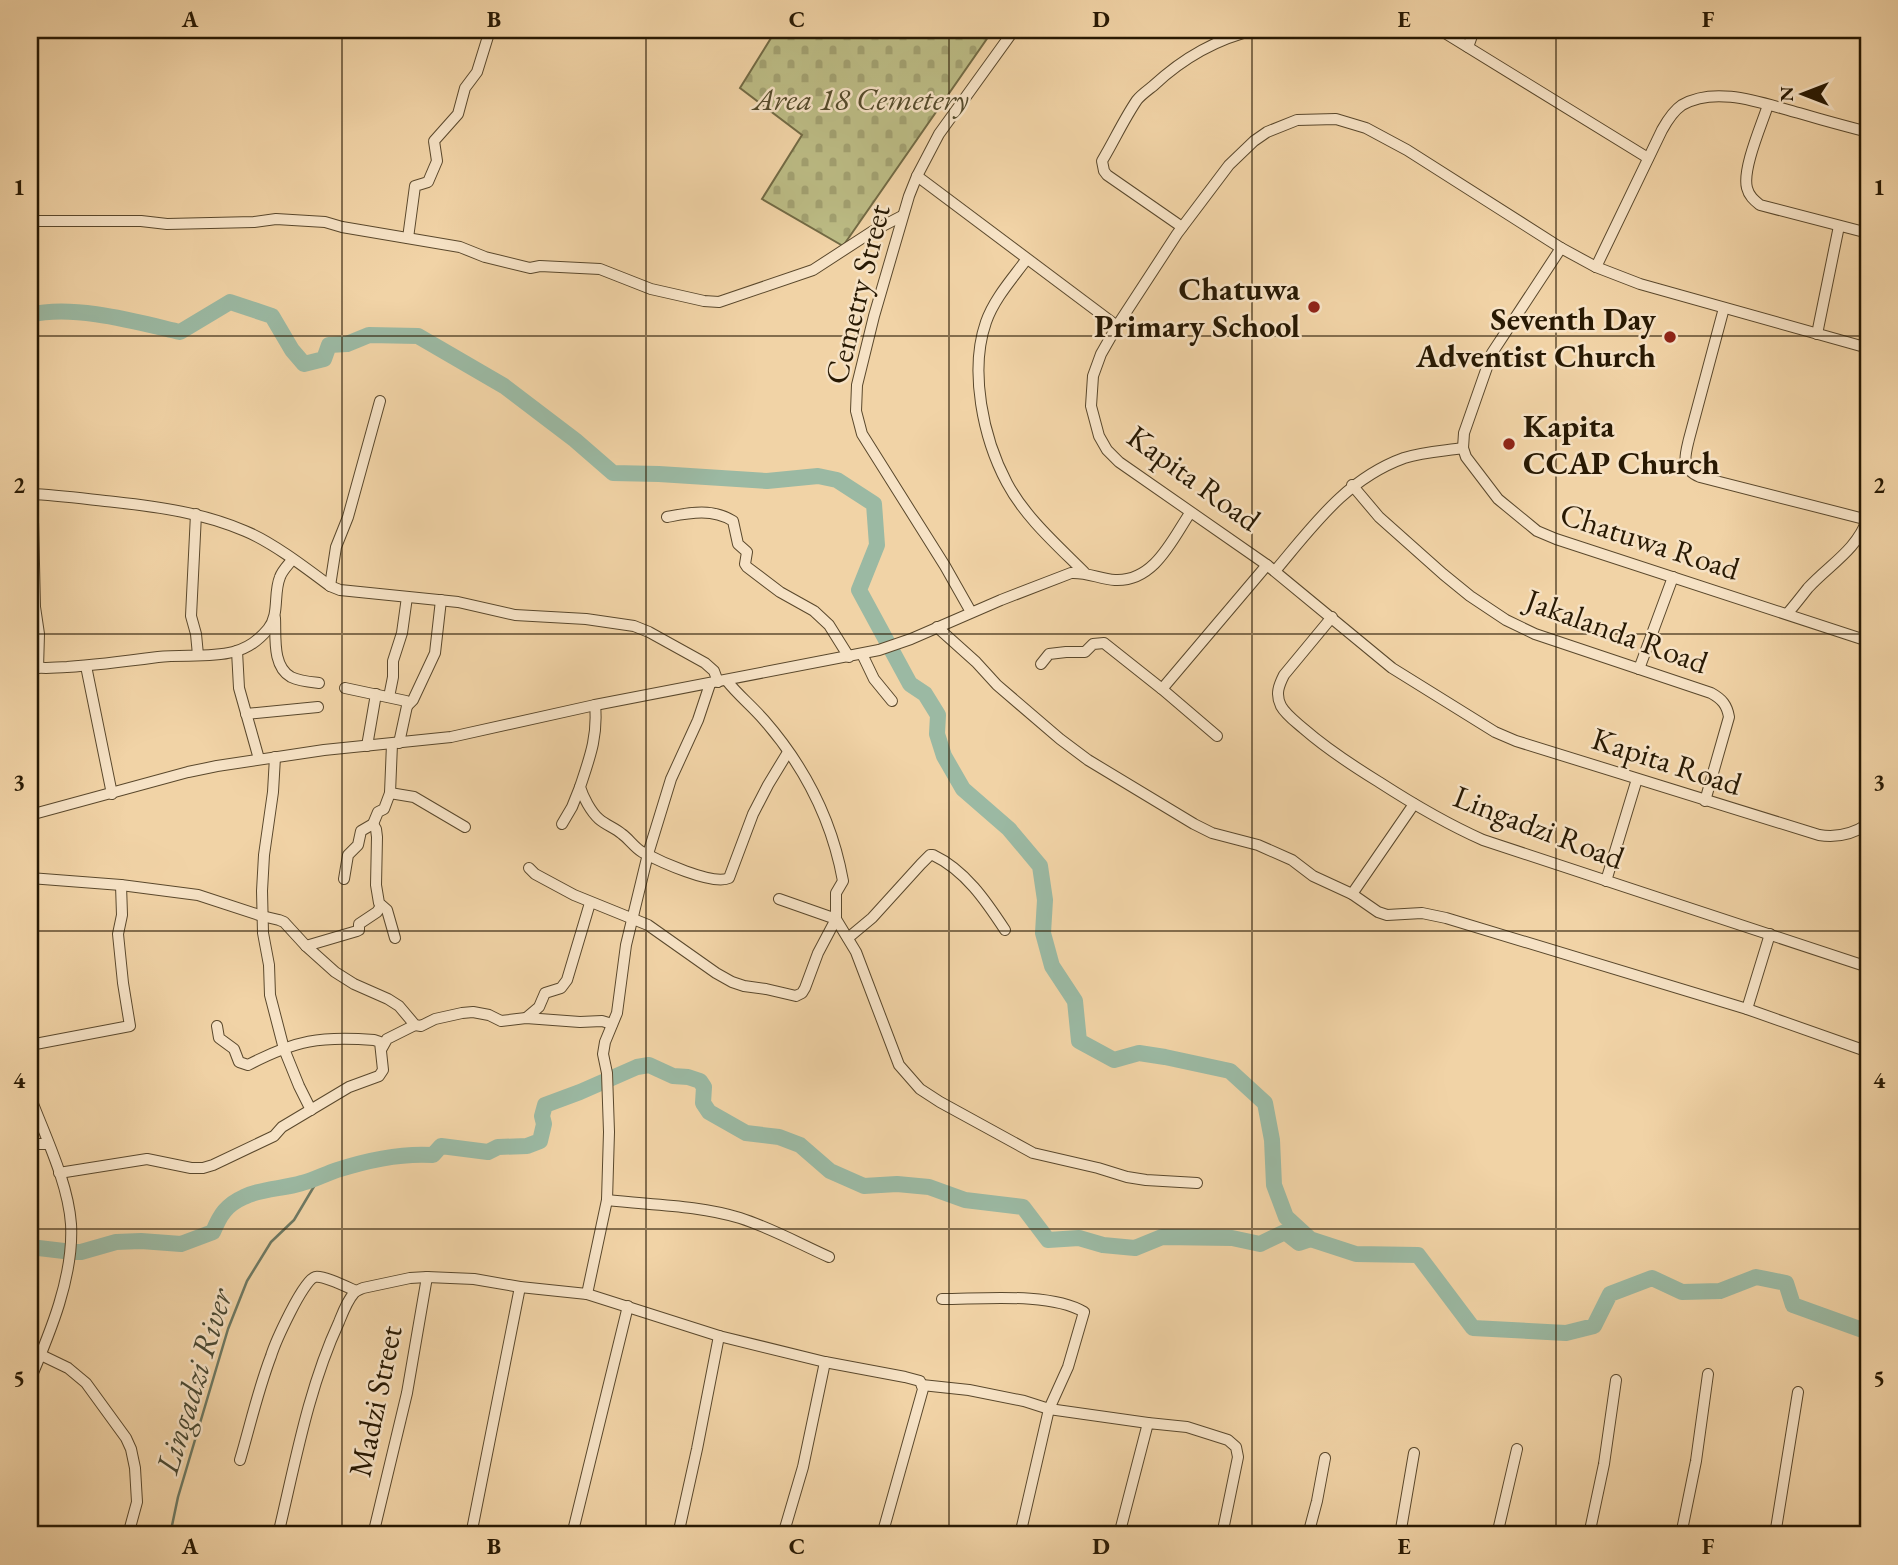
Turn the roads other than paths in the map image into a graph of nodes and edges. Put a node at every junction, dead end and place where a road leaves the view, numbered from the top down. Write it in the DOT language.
graph roads {
  1 [pos="490,30"];
  2 [pos="1014,30"];
  3 [pos="1255,30"];
  4 [pos="1440,30"];
  5 [pos="1474,30"];
  6 [pos="1468,47"];
  7 [pos="1768,105"];
  8 [pos="1868,132"];
  9 [pos="1648,158"];
  10 [pos="916,176"];
  11 [pos="902,216"];
  12 [pos="30,221"];
  13 [pos="1839,226"];
  14 [pos="1182,227"];
  15 [pos="1868,233"];
  16 [pos="408,238"];
  17 [pos="1561,248"];
  18 [pos="1026,260"];
  19 [pos="1596,267"];
  20 [pos="1724,308"];
  21 [pos="1117,326"];
  22 [pos="1817,334"];
  23 [pos="1868,348"];
  24 [pos="380,401"];
  25 [pos="1463,448"];
  26 [pos="1352,485"];
  27 [pos="30,494"];
  28 [pos="30,510"];
  29 [pos="1191,513"];
  30 [pos="196,514"];
  31 [pos="667,517"];
  32 [pos="1868,519"];
  33 [pos="292,560"];
  34 [pos="1271,568"];
  35 [pos="1084,572"];
  36 [pos="1673,577"];
  37 [pos="330,586"];
  38 [pos="407,597"];
  39 [pos="441,600"];
  40 [pos="971,612"];
  41 [pos="275,614"];
  42 [pos="1787,614"];
  43 [pos="33,615"];
  44 [pos="1332,617"];
  45 [pos="937,627"];
  46 [pos="1868,641"];
  47 [pos="237,651"];
  48 [pos="862,654"];
  49 [pos="198,655"];
  50 [pos="849,657"];
  51 [pos="1041,664"];
  52 [pos="86,666"];
  53 [pos="34,667"];
  54 [pos="1639,669"];
  55 [pos="718,682"];
  56 [pos="319,683"];
  57 [pos="345,688"];
  58 [pos="1162,689"];
  59 [pos="376,694"];
  60 [pos="390,697"];
  61 [pos="892,701"];
  62 [pos="595,705"];
  63 [pos="407,706"];
  64 [pos="318,707"];
  65 [pos="246,714"];
  66 [pos="1217,736"];
  67 [pos="395,744"];
  68 [pos="367,746"];
  69 [pos="788,752"];
  70 [pos="275,757"];
  71 [pos="259,759"];
  72 [pos="1637,779"];
  73 [pos="580,787"];
  74 [pos="390,793"];
  75 [pos="112,794"];
  76 [pos="1705,802"];
  77 [pos="1414,804"];
  78 [pos="30,815"];
  79 [pos="373,824"];
  80 [pos="562,824"];
  81 [pos="1868,824"];
  82 [pos="465,827"];
  83 [pos="648,854"];
  84 [pos="528,867"];
  85 [pos="30,878"];
  86 [pos="344,879"];
  87 [pos="1606,881"];
  88 [pos="121,885"];
  89 [pos="1352,894"];
  90 [pos="779,898"];
  91 [pos="590,903"];
  92 [pos="381,906"];
  93 [pos="262,916"];
  94 [pos="632,917"];
  95 [pos="836,919"];
  96 [pos="1005,930"];
  97 [pos="1770,934"];
  98 [pos="395,938"];
  99 [pos="848,938"];
  100 [pos="306,946"];
  101 [pos="1868,967"];
  102 [pos="1747,1009"];
  103 [pos="526,1018"];
  104 [pos="415,1024"];
  105 [pos="612,1024"];
  106 [pos="216,1026"];
  107 [pos="30,1045"];
  108 [pos="382,1048"];
  109 [pos="284,1049"];
  110 [pos="1866,1051"];
  111 [pos="30,1096"];
  112 [pos="311,1110"];
  113 [pos="30,1144"];
  114 [pos="48,1144"];
  115 [pos="59,1173"];
  116 [pos="1198,1183"];
  117 [pos="607,1200"];
  118 [pos="829,1257"];
  119 [pos="427,1277"];
  120 [pos="520,1287"];
  121 [pos="356,1291"];
  122 [pos="587,1294"];
  123 [pos="942,1299"];
  124 [pos="628,1306"];
  125 [pos="719,1336"];
  126 [pos="41,1355"];
  127 [pos="825,1362"];
  128 [pos="1708,1374"];
  129 [pos="30,1377"];
  130 [pos="1616,1380"];
  131 [pos="922,1385"];
  132 [pos="1798,1392"];
  133 [pos="1049,1409"];
  134 [pos="1148,1423"];
  135 [pos="1517,1450"];
  136 [pos="1414,1453"];
  137 [pos="1325,1458"];
  138 [pos="240,1460"];
  139 [pos="128,1535"];
  140 [pos="278,1535"];
  141 [pos="373,1535"];
  142 [pos="471,1535"];
  143 [pos="572,1535"];
  144 [pos="678,1535"];
  145 [pos="783,1535"];
  146 [pos="882,1535"];
  147 [pos="1020,1535"];
  148 [pos="1119,1535"];
  149 [pos="1222,1535"];
  150 [pos="1308,1535"];
  151 [pos="1400,1535"];
  152 [pos="1497,1535"];
  153 [pos="1589,1535"];
  154 [pos="1681,1535"];
  155 [pos="1775,1535"];
  1 -- 16 [label="street"];
  2 -- 10 [label="street, Cemetry Street"];
  3 -- 14 [label="street"];
  4 -- 6 [label="street"];
  5 -- 6 [label="street"];
  6 -- 9 [label="street"];
  7 -- 8 [label="street"];
  7 -- 9 [label="street"];
  7 -- 13 [label="street"];
  9 -- 19 [label="street"];
  10 -- 11 [label="street, Cemetry Street"];
  10 -- 18 [label="street"];
  11 -- 16 [label="street"];
  11 -- 40 [label="street, Cemetry Street"];
  12 -- 16 [label="street"];
  13 -- 15 [label="street"];
  13 -- 22 [label="street"];
  14 -- 17 [label="street, Kapita Road"];
  14 -- 21 [label="street, Kapita Road"];
  17 -- 19 [label="street, Kapita Road"];
  17 -- 25 [label="street"];
  18 -- 21 [label="street"];
  18 -- 35 [label="street"];
  19 -- 20 [label="street, Kapita Road"];
  20 -- 22 [label="street, Kapita Road"];
  20 -- 32 [label="street"];
  21 -- 29 [label="street, Kapita Road"];
  22 -- 23 [label="street, Kapita Road"];
  24 -- 37 [label="street"];
  25 -- 26 [label="street"];
  25 -- 36 [label="street, Chatuwa Road"];
  26 -- 34 [label="street"];
  26 -- 54 [label="street, Jakalanda Road"];
  27 -- 30 [label="street"];
  28 -- 43 [label="street"];
  29 -- 34 [label="street, Kapita Road"];
  29 -- 35 [label="street"];
  30 -- 33 [label="street"];
  30 -- 49 [label="street"];
  31 -- 50 [label="street"];
  32 -- 42 [label="street"];
  33 -- 37 [label="street"];
  33 -- 41 [label="street"];
  34 -- 44 [label="street, Kapita Road"];
  34 -- 58 [label="street"];
  35 -- 40 [label="street"];
  36 -- 42 [label="street, Chatuwa Road"];
  36 -- 54 [label="street"];
  37 -- 38 [label="street"];
  38 -- 39 [label="street"];
  38 -- 60 [label="street"];
  39 -- 55 [label="street"];
  39 -- 63 [label="street"];
  40 -- 45 [label="street"];
  41 -- 47 [label="street"];
  41 -- 56 [label="street"];
  42 -- 46 [label="street, Chatuwa Road"];
  43 -- 53 [label="street"];
  44 -- 72 [label="street, Kapita Road"];
  44 -- 77 [label="street, Lingadzi Road"];
  45 -- 48 [label="street"];
  45 -- 89 [label="street"];
  47 -- 49 [label="street"];
  47 -- 65 [label="street"];
  48 -- 50 [label="street"];
  48 -- 61 [label="street"];
  49 -- 52 [label="street"];
  50 -- 55 [label="street"];
  51 -- 58 [label="street"];
  52 -- 53 [label="street"];
  52 -- 75 [label="street"];
  54 -- 76 [label="street, Jakalanda Road"];
  55 -- 62 [label="street"];
  55 -- 69 [label="street"];
  55 -- 83 [label="street"];
  57 -- 59 [label="street"];
  58 -- 66 [label="street"];
  59 -- 60 [label="street"];
  59 -- 68 [label="street"];
  60 -- 63 [label="street"];
  62 -- 67 [label="street"];
  62 -- 73 [label="street"];
  63 -- 67 [label="street"];
  64 -- 65 [label="street"];
  65 -- 71 [label="street"];
  67 -- 68 [label="street"];
  67 -- 74 [label="street"];
  68 -- 70 [label="street"];
  69 -- 83 [label="street"];
  69 -- 95 [label="street"];
  70 -- 71 [label="street"];
  70 -- 93 [label="street"];
  71 -- 75 [label="street"];
  72 -- 76 [label="street, Kapita Road"];
  72 -- 87 [label="street"];
  73 -- 80 [label="street"];
  73 -- 83 [label="street"];
  74 -- 79 [label="street"];
  74 -- 82 [label="street"];
  75 -- 78 [label="street"];
  76 -- 81 [label="street, Kapita Road"];
  77 -- 87 [label="street, Lingadzi Road"];
  77 -- 89 [label="street"];
  79 -- 86 [label="street"];
  79 -- 92 [label="street"];
  83 -- 94 [label="street"];
  84 -- 91 [label="street"];
  85 -- 88 [label="street"];
  87 -- 97 [label="street, Lingadzi Road"];
  88 -- 93 [label="street"];
  88 -- 107 [label="street"];
  89 -- 102 [label="street"];
  90 -- 95 [label="street"];
  91 -- 94 [label="street"];
  91 -- 103 [label="street"];
  92 -- 98 [label="street"];
  92 -- 100 [label="street"];
  93 -- 100 [label="street"];
  93 -- 109 [label="street"];
  94 -- 95 [label="street"];
  94 -- 105 [label="street"];
  95 -- 99 [label="street"];
  96 -- 99 [label="street"];
  97 -- 101 [label="street, Lingadzi Road"];
  97 -- 102 [label="street"];
  99 -- 116 [label="street"];
  100 -- 104 [label="street"];
  102 -- 110 [label="street"];
  103 -- 104 [label="street"];
  103 -- 105 [label="street"];
  104 -- 108 [label="street"];
  105 -- 117 [label="street"];
  106 -- 109 [label="street"];
  108 -- 109 [label="street"];
  108 -- 112 [label="street"];
  109 -- 112 [label="street"];
  111 -- 114 [label="street"];
  112 -- 115 [label="street"];
  113 -- 114 [label="street"];
  114 -- 115 [label="street"];
  115 -- 126 [label="street"];
  117 -- 118 [label="street"];
  117 -- 122 [label="street"];
  119 -- 120 [label="street"];
  119 -- 121 [label="street"];
  119 -- 141 [label="street, Madzi Street"];
  120 -- 122 [label="street"];
  120 -- 142 [label="street"];
  121 -- 138 [label="street"];
  121 -- 140 [label="street"];
  122 -- 124 [label="street"];
  123 -- 133 [label="street"];
  124 -- 125 [label="street"];
  124 -- 143 [label="street"];
  125 -- 127 [label="street"];
  125 -- 144 [label="street"];
  126 -- 129 [label="street"];
  126 -- 139 [label="street"];
  127 -- 131 [label="street"];
  127 -- 145 [label="street"];
  128 -- 154 [label="street"];
  130 -- 153 [label="street"];
  131 -- 133 [label="street"];
  131 -- 146 [label="street"];
  132 -- 155 [label="street"];
  133 -- 134 [label="street"];
  133 -- 147 [label="street"];
  134 -- 148 [label="street"];
  134 -- 149 [label="street"];
  135 -- 152 [label="street"];
  136 -- 151 [label="street"];
  137 -- 150 [label="street"];
}
